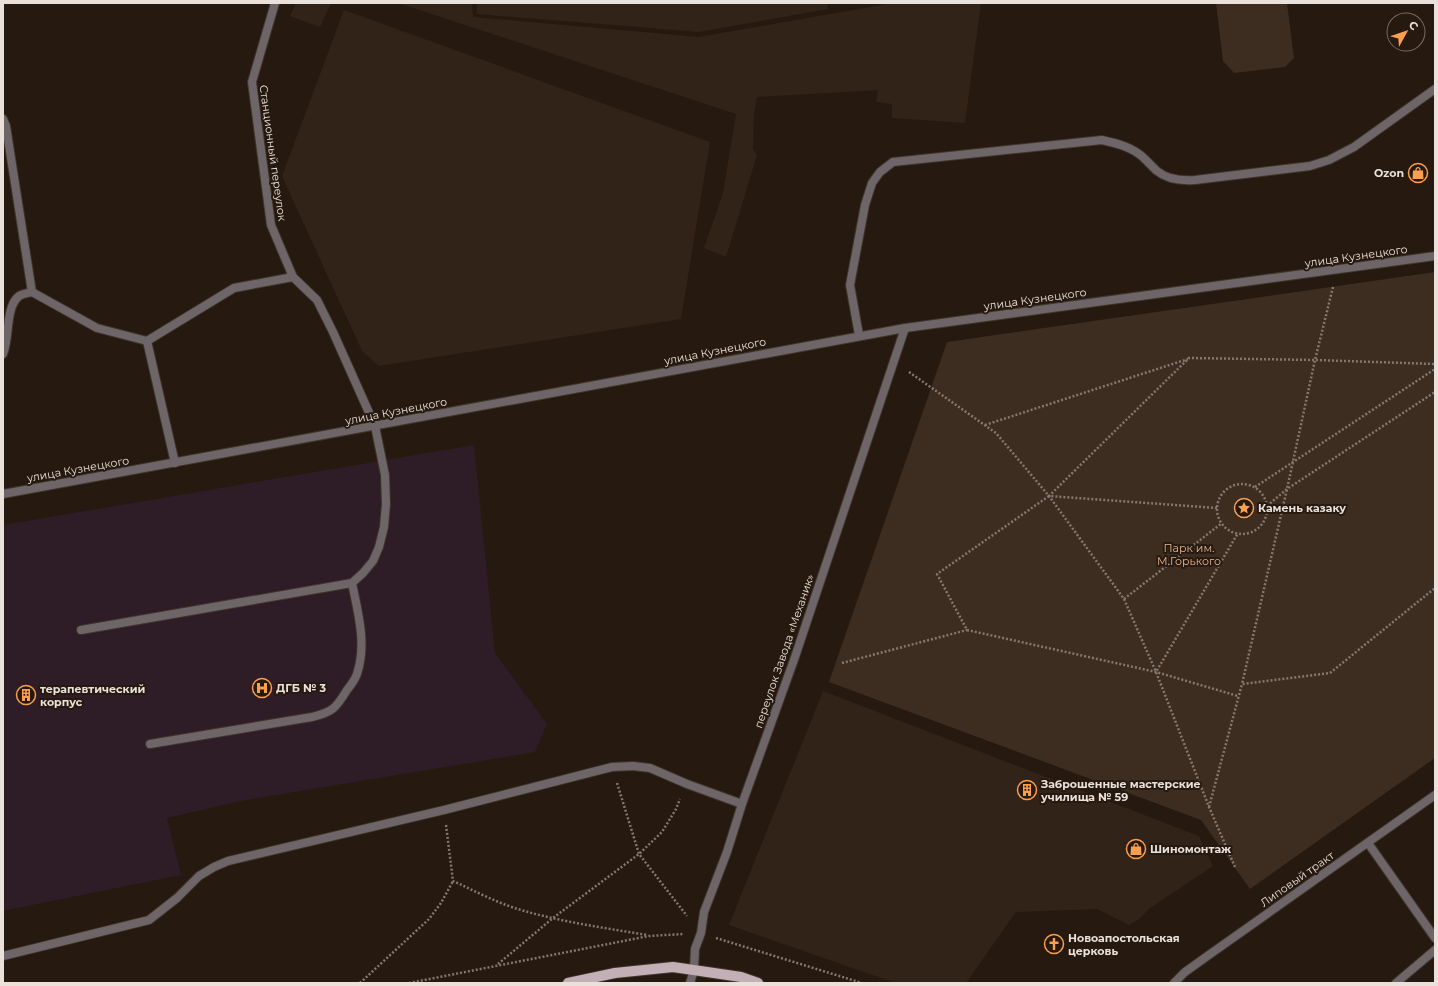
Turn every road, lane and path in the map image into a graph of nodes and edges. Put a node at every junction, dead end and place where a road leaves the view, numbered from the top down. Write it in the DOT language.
graph roads {
  1 [pos="275,3"];
  2 [pos="1435,89"];
  3 [pos="3,119"];
  4 [pos="1435,256"];
  5 [pos="293,277"];
  6 [pos="1333,286"];
  7 [pos="32,292"];
  8 [pos="905,328"];
  9 [pos="859,335"];
  10 [pos="147,341"];
  11 [pos="3,354"];
  12 [pos="1189,358"];
  13 [pos="1315,360"];
  14 [pos="1435,364"];
  15 [pos="1435,368"];
  16 [pos="909,372"];
  17 [pos="1435,392"];
  18 [pos="985,425"];
  19 [pos="375,426"];
  20 [pos="175,463"];
  21 [pos="1293,463"];
  22 [pos="1255,487"];
  23 [pos="1287,489"];
  24 [pos="3,494"];
  25 [pos="1049,496"];
  26 [pos="1268,506"];
  27 [pos="1217,508"];
  28 [pos="1222,523"];
  29 [pos="1238,533"];
  30 [pos="352,583"];
  31 [pos="1435,588"];
  32 [pos="1124,599"];
  33 [pos="81,630"];
  34 [pos="967,630"];
  35 [pos="842,663"];
  36 [pos="1156,672"];
  37 [pos="1242,684"];
  38 [pos="1238,696"];
  39 [pos="150,744"];
  40 [pos="612,767"];
  41 [pos="686,784"];
  42 [pos="1435,795"];
  43 [pos="742,804"];
  44 [pos="1209,807"];
  45 [pos="444,810"];
  46 [pos="1368,843"];
  47 [pos="639,854"];
  48 [pos="1235,867"];
  49 [pos="453,881"];
  50 [pos="552,918"];
  51 [pos="700,933"];
  52 [pos="650,936"];
  53 [pos="1435,938"];
  54 [pos="1435,950"];
  55 [pos="3,956"];
  56 [pos="496,965"];
  57 [pos="694,970"];
  58 [pos="360,983"];
  59 [pos="568,983"];
  60 [pos="690,983"];
  61 [pos="758,983"];
  62 [pos="1174,983"];
  63 [pos="1396,983"];
  1 -- 5 [label="street, Станционный переулок"];
  2 -- 9 [label="street"];
  3 -- 7 [label="street"];
  4 -- 8 [label="street, улица Кузнецкого"];
  5 -- 10 [label="street"];
  5 -- 19 [label="street, Станционный переулок"];
  6 -- 13 [label="path"];
  7 -- 10 [label="street"];
  7 -- 11 [label="street"];
  8 -- 9 [label="street, улица Кузнецкого"];
  8 -- 43 [label="street, переулок Завода «Механик»"];
  9 -- 19 [label="street, улица Кузнецкого"];
  10 -- 20 [label="street"];
  12 -- 13 [label="path"];
  12 -- 18 [label="path"];
  12 -- 25 [label="path"];
  13 -- 14 [label="path"];
  13 -- 21 [label="path"];
  15 -- 21 [label="path"];
  16 -- 18 [label="path"];
  17 -- 23 [label="path"];
  18 -- 25 [label="path"];
  19 -- 20 [label="street, улица Кузнецкого"];
  19 -- 30 [label="street, Станционный переулок"];
  20 -- 24 [label="street, улица Кузнецкого"];
  21 -- 22 [label="path"];
  21 -- 23 [label="path"];
  22 -- 26 [label="path"];
  22 -- 27 [label="path"];
  23 -- 26 [label="path"];
  23 -- 37 [label="path"];
  25 -- 27 [label="path"];
  25 -- 32 [label="path"];
  25 -- 34 [label="path"];
  26 -- 29 [label="path"];
  27 -- 28 [label="path"];
  28 -- 29 [label="path"];
  28 -- 32 [label="path"];
  29 -- 36 [label="path"];
  30 -- 33 [label="street"];
  30 -- 39 [label="street"];
  31 -- 37 [label="path"];
  32 -- 36 [label="path"];
  34 -- 35 [label="path"];
  34 -- 36 [label="path"];
  36 -- 38 [label="path"];
  36 -- 44 [label="path"];
  37 -- 38 [label="path"];
  38 -- 44 [label="path"];
  40 -- 41 [label="street"];
  40 -- 45 [label="street"];
  40 -- 47 [label="path"];
  41 -- 43 [label="street"];
  41 -- 47 [label="path"];
  42 -- 46 [label="street, Липовый тракт"];
  43 -- 51 [label="street, переулок Завода «Механик»"];
  44 -- 48 [label="path"];
  45 -- 49 [label="path"];
  45 -- 55 [label="street"];
  46 -- 53 [label="street"];
  46 -- 62 [label="street, Липовый тракт"];
  47 -- 50 [label="path"];
  47 -- 51 [label="path"];
  49 -- 50 [label="path"];
  49 -- 58 [label="path"];
  50 -- 52 [label="path"];
  50 -- 56 [label="path"];
  51 -- 57 [label="street, переулок Завода «Механик»"];
  54 -- 63 [label="street"];
  57 -- 59 [label="main road"];
  57 -- 60 [label="street, переулок Завода «Механик»"];
  57 -- 61 [label="main road"];
}
